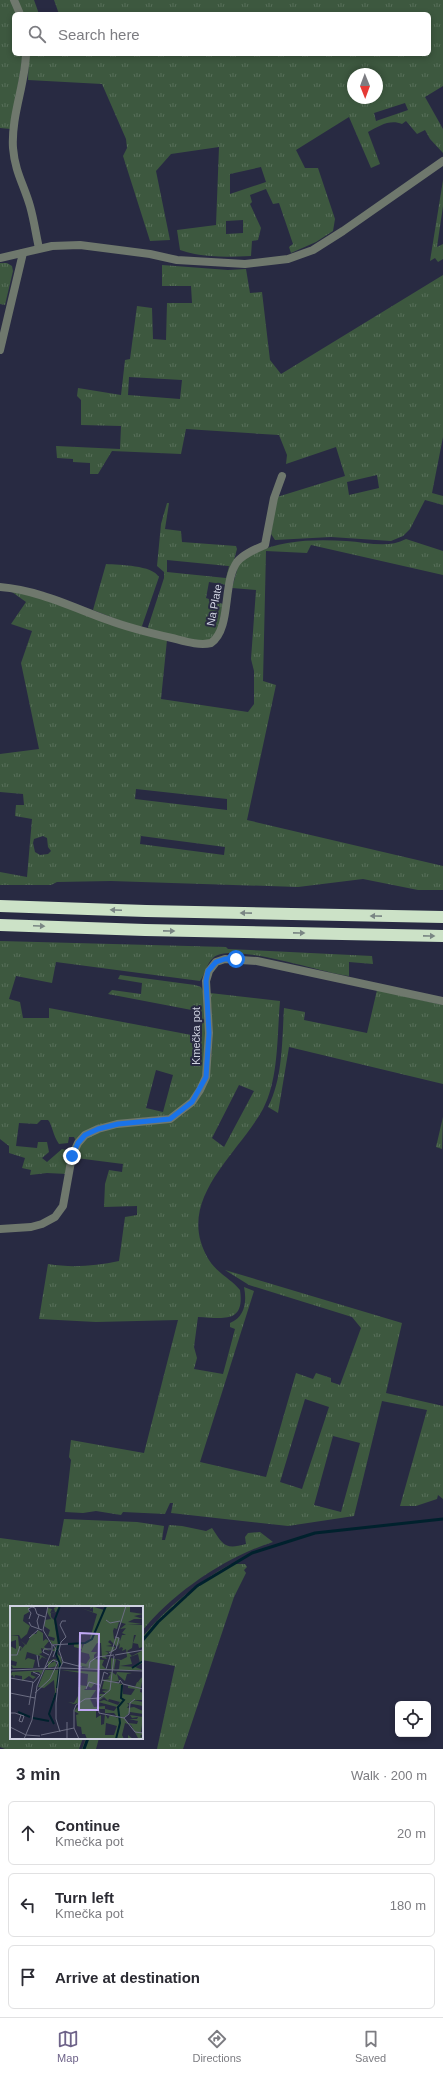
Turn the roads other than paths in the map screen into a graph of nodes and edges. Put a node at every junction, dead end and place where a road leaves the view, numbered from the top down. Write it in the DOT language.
graph roads {
  1 [pos="14,0"];
  2 [pos="19,12"];
  3 [pos="26,56"];
  4 [pos="443,161"];
  5 [pos="39,248"];
  6 [pos="23,253"];
  7 [pos="0,258"];
  8 [pos="0,350"];
  9 [pos="282,476"];
  10 [pos="0,587"];
  11 [pos="0,906"];
  12 [pos="443,917"];
  13 [pos="0,925"];
  14 [pos="443,936"];
  15 [pos="443,1001"];
  16 [pos="0,1229"];
  1 -- 2 [label="street"];
  3 -- 5 [label="street"];
  4 -- 5 [label="street"];
  5 -- 6 [label="street"];
  6 -- 7 [label="street"];
  6 -- 8 [label="street"];
  9 -- 10 [label="street, Na Plate"];
  12 -- 11 [label="highway, one-way"];
  13 -- 14 [label="highway, one-way"];
  15 -- 16 [label="street, Kmečka pot"];
}
